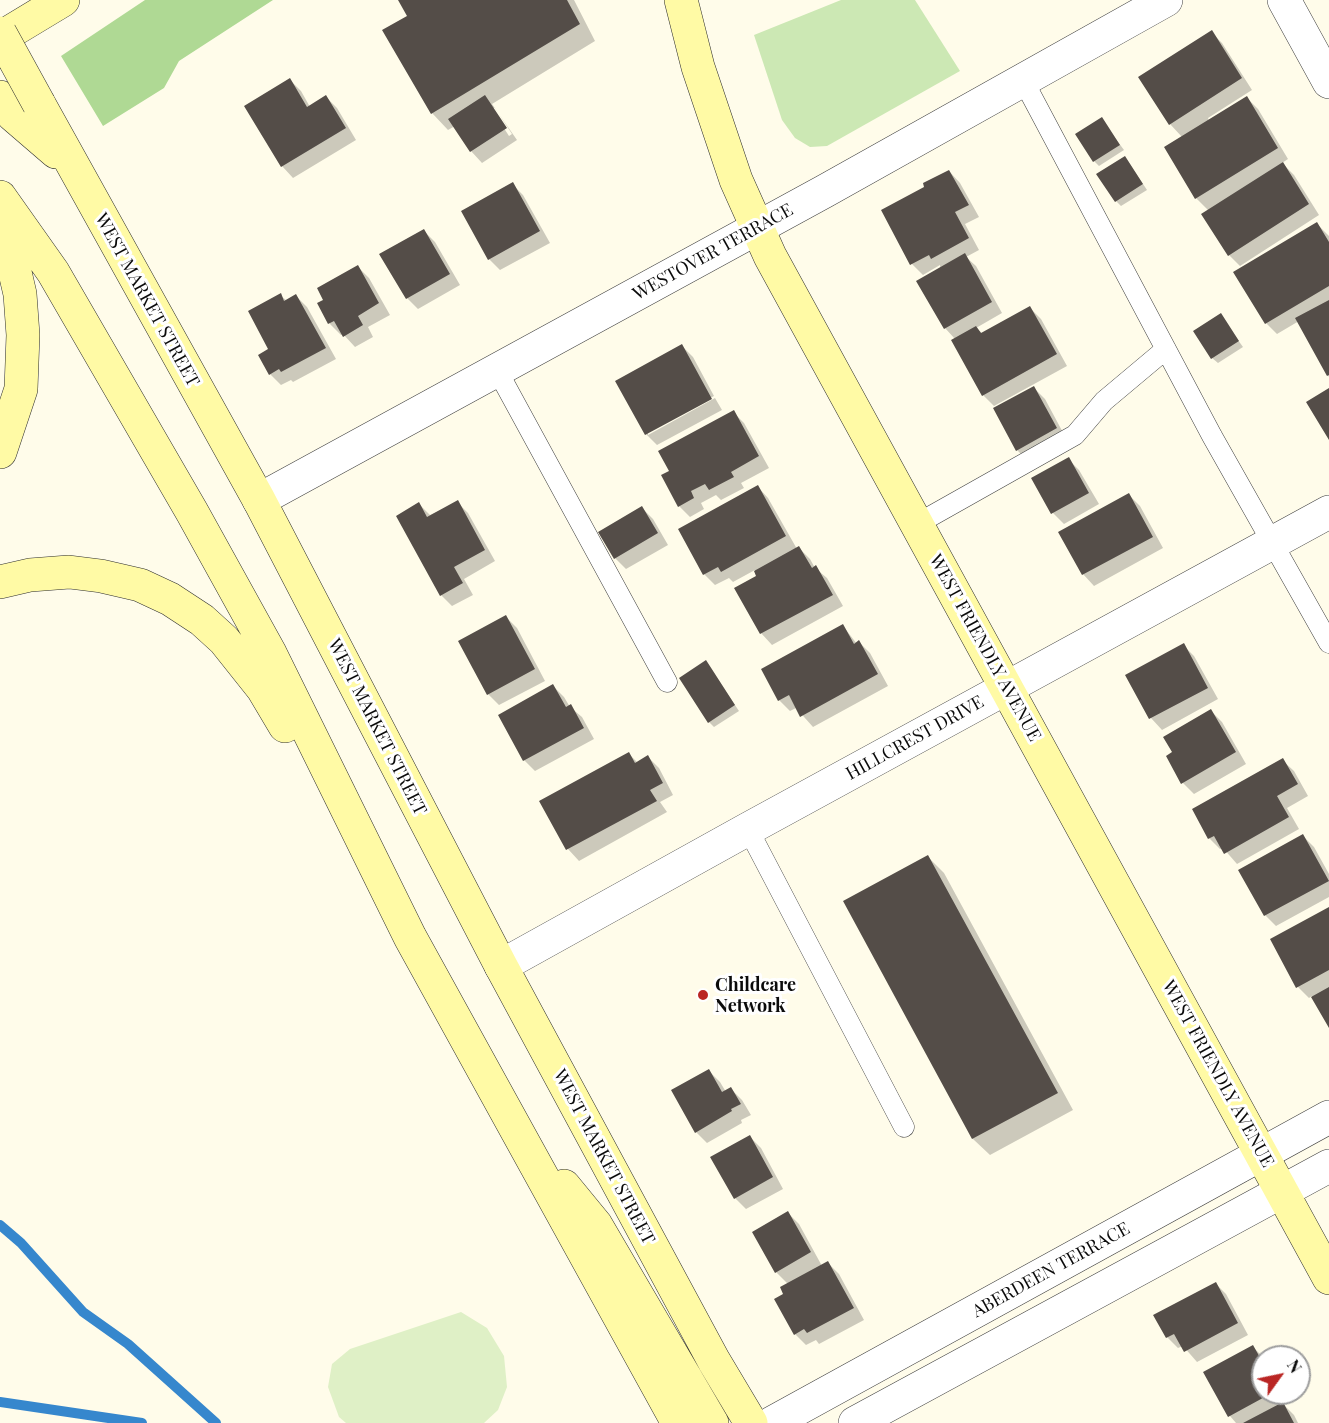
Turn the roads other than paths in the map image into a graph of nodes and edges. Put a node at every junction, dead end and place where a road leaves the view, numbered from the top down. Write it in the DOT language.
graph roads {
  1 [pos="63,0"];
  2 [pos="681,0"];
  3 [pos="1166,0"];
  4 [pos="1284,0"];
  5 [pos="0,36"];
  6 [pos="1023,80"];
  7 [pos="1329,82"];
  8 [pos="17,105"];
  9 [pos="0,197"];
  10 [pos="0,205"];
  11 [pos="756,228"];
  12 [pos="1166,349"];
  13 [pos="496,370"];
  14 [pos="0,452"];
  15 [pos="259,500"];
  16 [pos="1329,513"];
  17 [pos="917,524"];
  18 [pos="1273,543"];
  19 [pos="0,582"];
  20 [pos="1329,643"];
  21 [pos="667,682"];
  22 [pos="1007,688"];
  23 [pos="748,829"];
  24 [pos="410,937"];
  25 [pos="501,966"];
  26 [pos="506,1115"];
  27 [pos="1329,1117"];
  28 [pos="904,1127"];
  29 [pos="1262,1154"];
  30 [pos="1329,1166"];
  31 [pos="1282,1192"];
  32 [pos="1329,1278"];
  33 [pos="678,1423"];
  34 [pos="712,1423"];
  35 [pos="752,1423"];
  36 [pos="772,1423"];
  37 [pos="855,1423"];
  1 -- 5 [label="main road"];
  2 -- 11 [label="main road, WEST FRIENDLY AVENUE"];
  3 -- 6 [label="street, WESTOVER TERRACE"];
  4 -- 7 [label="street"];
  5 -- 8 [label="main road, WEST MARKET STREET, bridge"];
  6 -- 11 [label="street, WESTOVER TERRACE"];
  6 -- 12 [label="lane"];
  8 -- 15 [label="main road, WEST MARKET STREET"];
  9 -- 24 [label="main road"];
  10 -- 14 [label="main road"];
  11 -- 13 [label="street, WESTOVER TERRACE"];
  11 -- 17 [label="main road, WEST FRIENDLY AVENUE"];
  12 -- 17 [label="lane"];
  12 -- 18 [label="lane"];
  13 -- 15 [label="street, WESTOVER TERRACE"];
  13 -- 21 [label="lane"];
  15 -- 25 [label="main road, WEST MARKET STREET"];
  16 -- 18 [label="street, HILLCREST DRIVE"];
  17 -- 22 [label="main road, WEST FRIENDLY AVENUE"];
  18 -- 20 [label="lane"];
  18 -- 22 [label="street, HILLCREST DRIVE"];
  19 -- 24 [label="main road"];
  22 -- 23 [label="street, HILLCREST DRIVE"];
  22 -- 29 [label="main road, WEST FRIENDLY AVENUE"];
  23 -- 25 [label="street, HILLCREST DRIVE"];
  23 -- 28 [label="lane"];
  24 -- 26 [label="main road"];
  25 -- 35 [label="main road, WEST MARKET STREET"];
  26 -- 33 [label="main road"];
  26 -- 34 [label="main road"];
  27 -- 29 [label="street, ABERDEEN TERRACE"];
  29 -- 31 [label="main road, WEST FRIENDLY AVENUE"];
  29 -- 36 [label="street, ABERDEEN TERRACE"];
  30 -- 31 [label="street"];
  31 -- 32 [label="main road, WEST FRIENDLY AVENUE"];
  31 -- 37 [label="street"];
}
